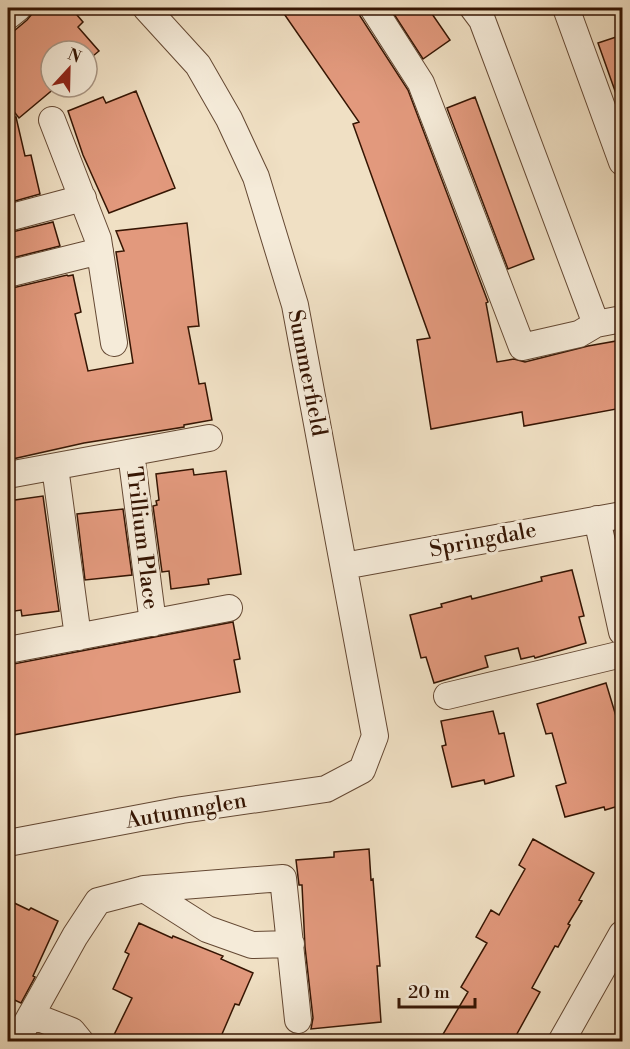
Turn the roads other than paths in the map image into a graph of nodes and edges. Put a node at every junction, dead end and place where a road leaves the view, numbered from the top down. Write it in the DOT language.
graph roads {
  1 [pos="18,8"];
  2 [pos="146,8"];
  3 [pos="373,8"];
  4 [pos="473,8"];
  5 [pos="566,8"];
  6 [pos="8,16"];
  7 [pos="52,120"];
  8 [pos="622,162"];
  9 [pos="83,198"];
  10 [pos="8,218"];
  11 [pos="100,250"];
  12 [pos="8,274"];
  13 [pos="622,319"];
  14 [pos="596,324"];
  15 [pos="114,343"];
  16 [pos="209,438"];
  17 [pos="131,453"];
  18 [pos="55,467"];
  19 [pos="8,475"];
  20 [pos="622,515"];
  21 [pos="597,519"];
  22 [pos="344,566"];
  23 [pos="229,608"];
  24 [pos="153,623"];
  25 [pos="622,632"];
  26 [pos="78,637"];
  27 [pos="8,650"];
  28 [pos="622,654"];
  29 [pos="447,696"];
  30 [pos="362,770"];
  31 [pos="8,843"];
  32 [pos="144,890"];
  33 [pos="622,934"];
  34 [pos="291,944"];
  35 [pos="31,1015"];
  36 [pos="298,1020"];
  37 [pos="16,1041"];
  38 [pos="81,1041"];
  39 [pos="561,1041"];
  1 -- 6 [label="street"];
  2 -- 22 [label="street, Summerfield"];
  3 -- 14 [label="street"];
  4 -- 14 [label="street"];
  5 -- 8 [label="street"];
  7 -- 9 [label="street"];
  9 -- 10 [label="street"];
  9 -- 11 [label="street"];
  11 -- 12 [label="street"];
  11 -- 15 [label="street"];
  13 -- 14 [label="street"];
  16 -- 17 [label="street, Trillium Place"];
  17 -- 18 [label="street, Trillium Place"];
  17 -- 24 [label="street, Trillium Place"];
  18 -- 19 [label="street, Trillium Place"];
  18 -- 26 [label="street"];
  20 -- 21 [label="street, Springdale"];
  21 -- 22 [label="street, Springdale"];
  21 -- 25 [label="street"];
  22 -- 30 [label="street, Summerfield"];
  23 -- 24 [label="street, Trillium Place"];
  24 -- 26 [label="street, Trillium Place"];
  26 -- 27 [label="street, Trillium Place"];
  28 -- 29 [label="street"];
  30 -- 31 [label="street, Autumnglen"];
  32 -- 34 [label="street"];
  32 -- 34 [label="street"];
  32 -- 35 [label="street"];
  33 -- 39 [label="street"];
  34 -- 36 [label="street"];
  35 -- 37 [label="street"];
  35 -- 38 [label="street"];
}
